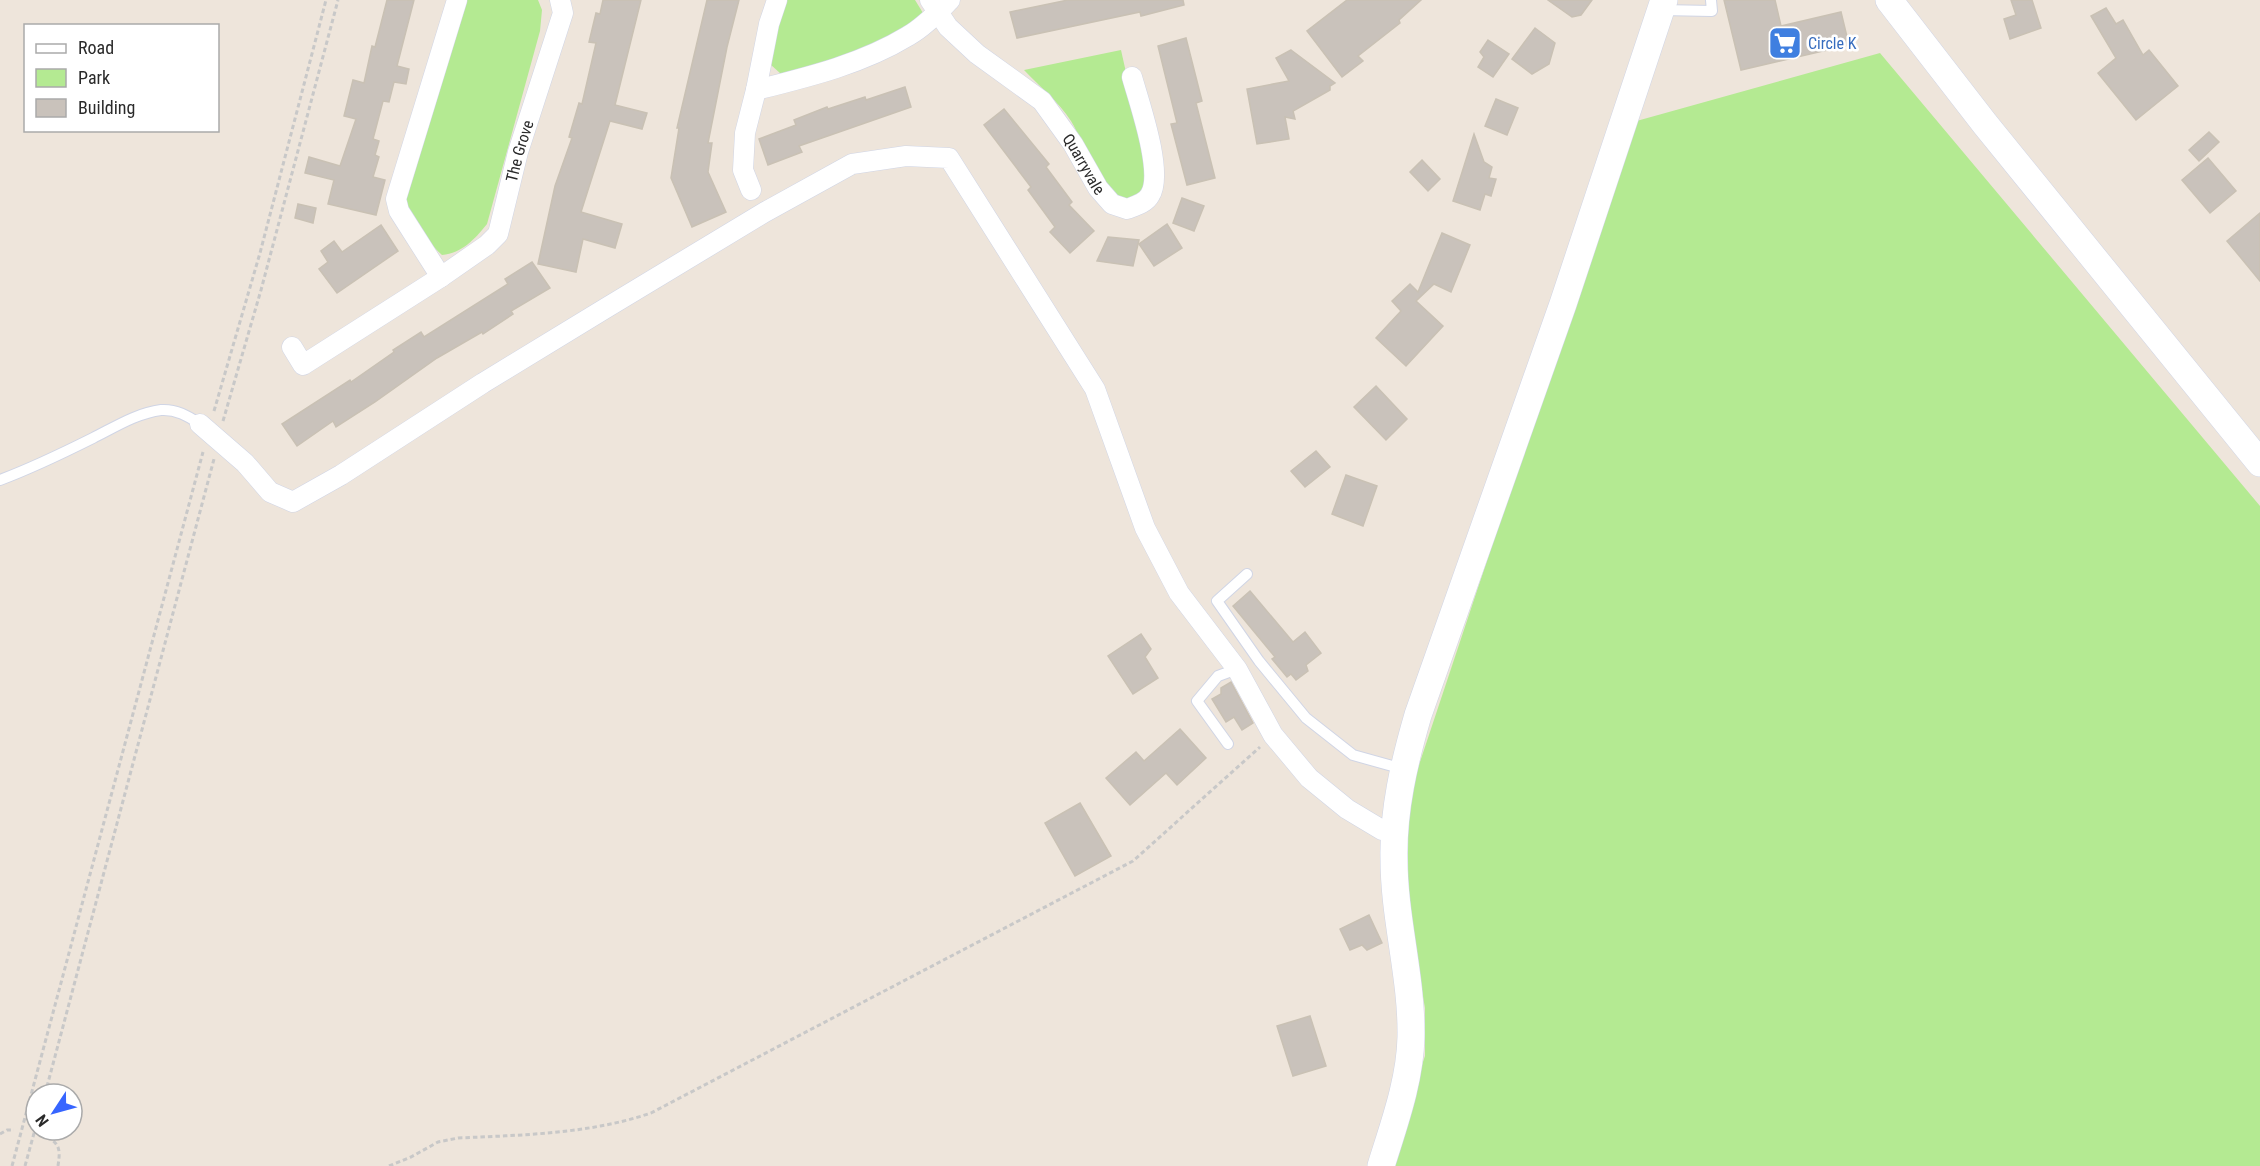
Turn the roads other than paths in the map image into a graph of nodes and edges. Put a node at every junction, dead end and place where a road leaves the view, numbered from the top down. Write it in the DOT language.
graph roads {
  1 [pos="457,0"];
  2 [pos="560,0"];
  3 [pos="777,0"];
  4 [pos="1711,0"];
  5 [pos="1889,0"];
  6 [pos="939,4"];
  7 [pos="1662,5"];
  8 [pos="1132,77"];
  9 [pos="756,90"];
  10 [pos="751,190"];
  11 [pos="441,277"];
  12 [pos="292,347"];
  13 [pos="206,419"];
  14 [pos="2256,451"];
  15 [pos="0,480"];
  16 [pos="1246,573"];
  17 [pos="1237,669"];
  18 [pos="1228,744"];
  19 [pos="1403,769"];
  20 [pos="1395,831"];
  21 [pos="1381,1166"];
  1 -- 11 [label="street"];
  2 -- 11 [label="street, The Grove"];
  3 -- 9 [label="street"];
  4 -- 7 [label="lane"];
  5 -- 14 [label="main road"];
  6 -- 8 [label="street, Quarryvale"];
  6 -- 9 [label="street, Quarryvale"];
  7 -- 19 [label="main road"];
  9 -- 10 [label="street"];
  11 -- 12 [label="street, The Grove"];
  13 -- 15 [label="lane"];
  13 -- 17 [label="street"];
  16 -- 19 [label="lane"];
  17 -- 18 [label="lane"];
  17 -- 20 [label="street"];
  19 -- 20 [label="main road"];
  20 -- 21 [label="main road"];
}
